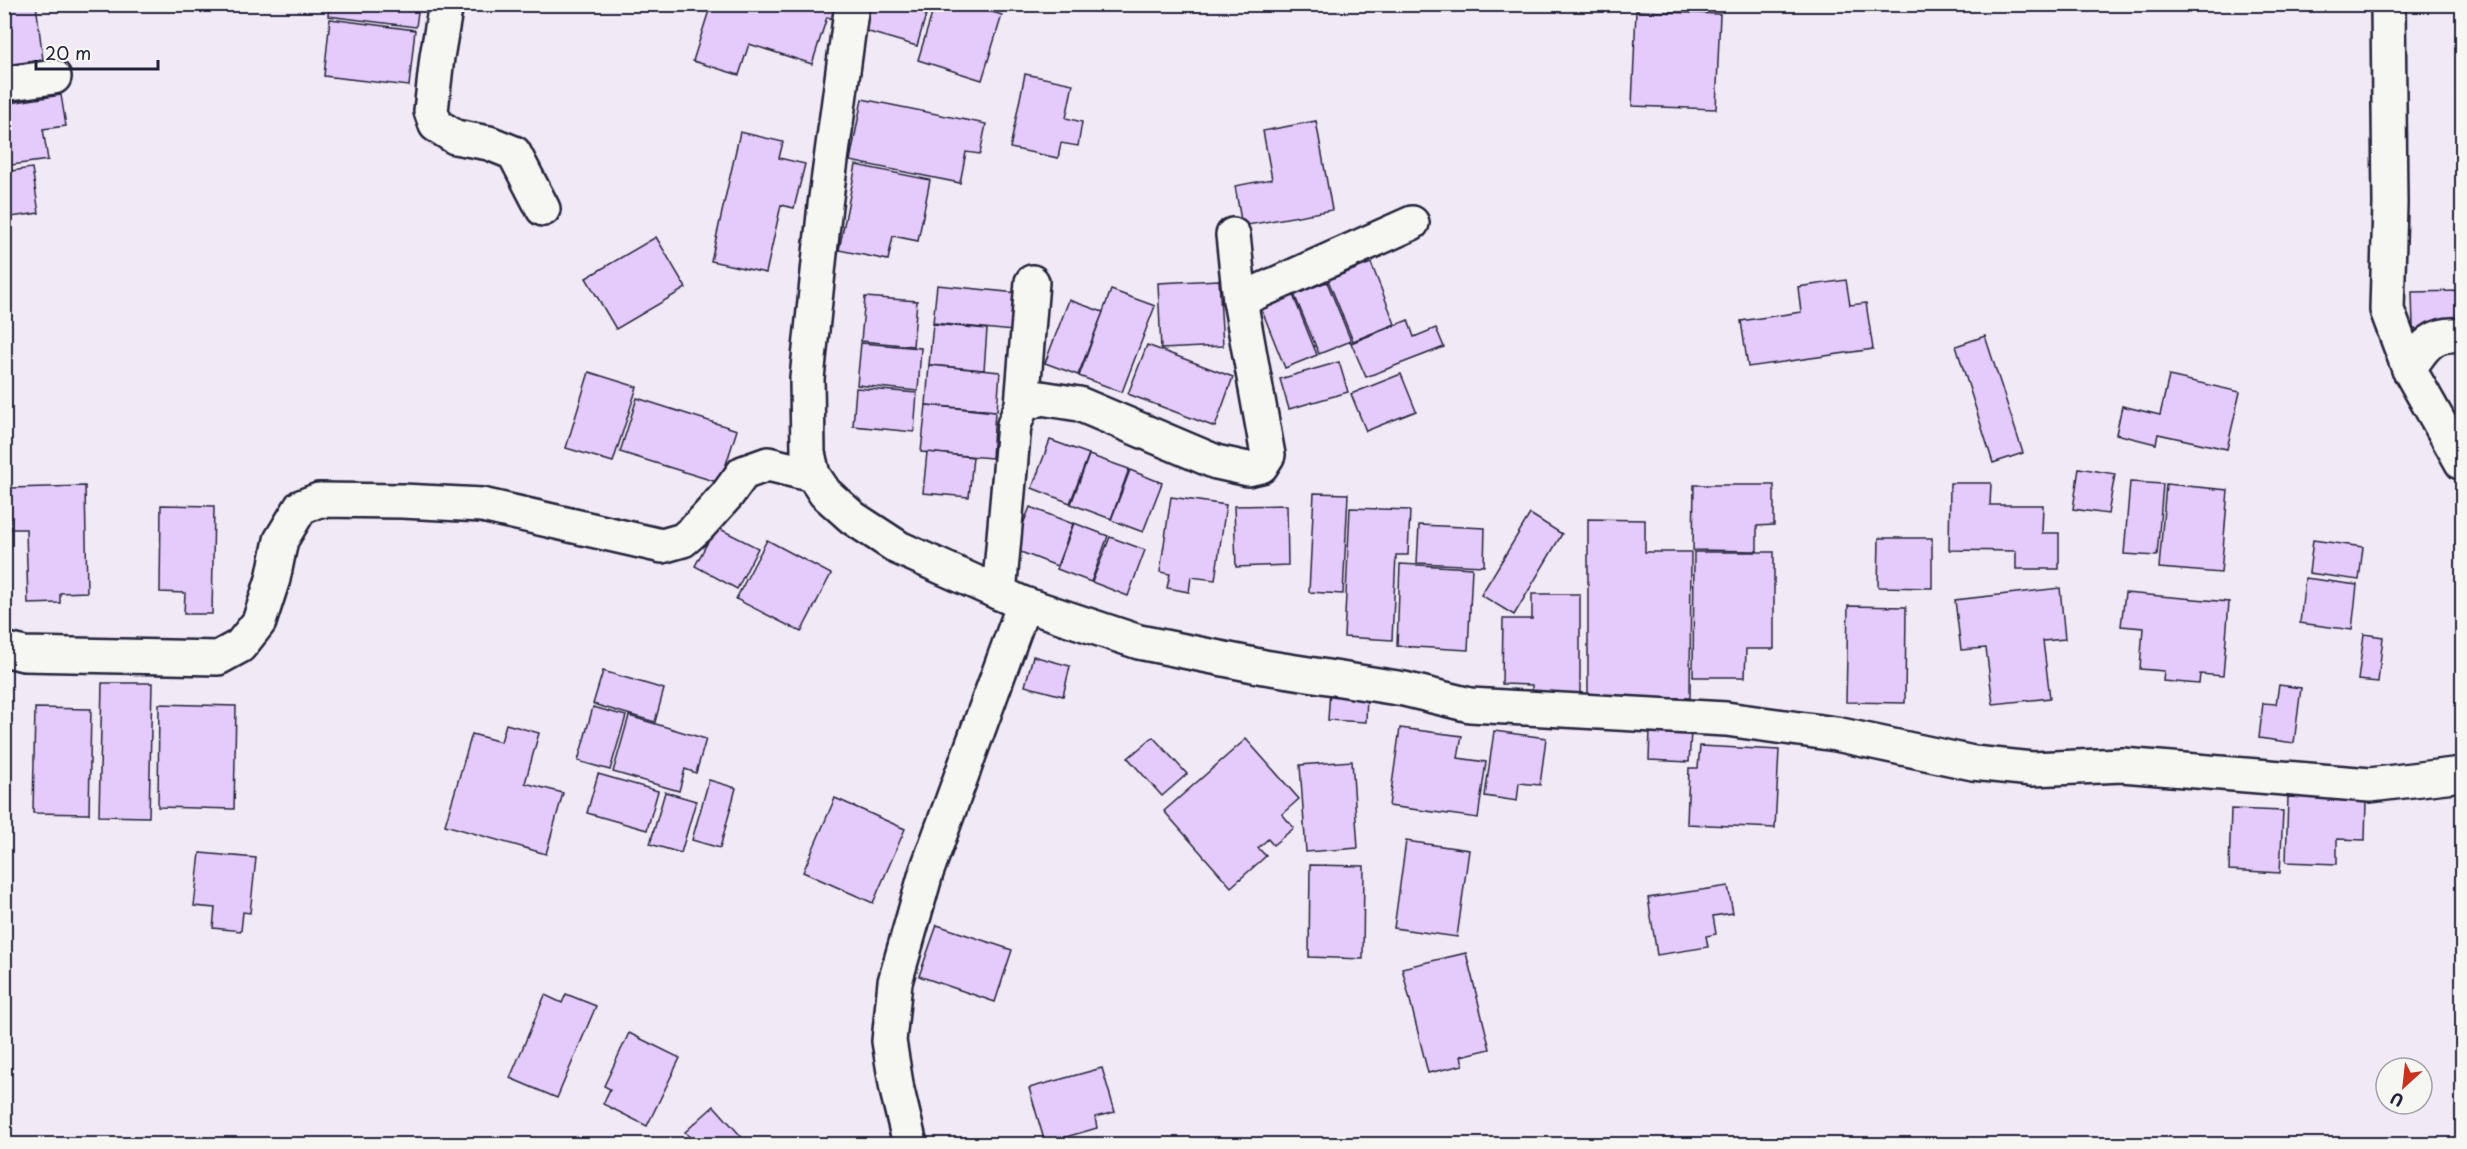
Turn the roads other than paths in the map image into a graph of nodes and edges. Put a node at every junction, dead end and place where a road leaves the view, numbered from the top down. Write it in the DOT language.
graph roads {
  1 [pos="446,4"];
  2 [pos="852,4"];
  3 [pos="2388,4"];
  4 [pos="54,77"];
  5 [pos="4,84"];
  6 [pos="543,209"];
  7 [pos="1412,223"];
  8 [pos="1233,235"];
  9 [pos="1032,282"];
  10 [pos="1240,300"];
  11 [pos="2463,335"];
  12 [pos="2409,369"];
  13 [pos="1022,405"];
  14 [pos="2463,463"];
  15 [pos="813,475"];
  16 [pos="1012,599"];
  17 [pos="4,650"];
  18 [pos="2463,774"];
  19 [pos="910,1144"];
  1 -- 6 [label="street"];
  2 -- 15 [label="street"];
  3 -- 12 [label="street"];
  4 -- 5 [label="street"];
  7 -- 10 [label="street"];
  8 -- 10 [label="street"];
  9 -- 13 [label="street"];
  10 -- 13 [label="street"];
  11 -- 12 [label="street"];
  12 -- 14 [label="street"];
  13 -- 16 [label="street"];
  15 -- 16 [label="street"];
  15 -- 17 [label="street"];
  16 -- 18 [label="street"];
  16 -- 19 [label="street"];
}
